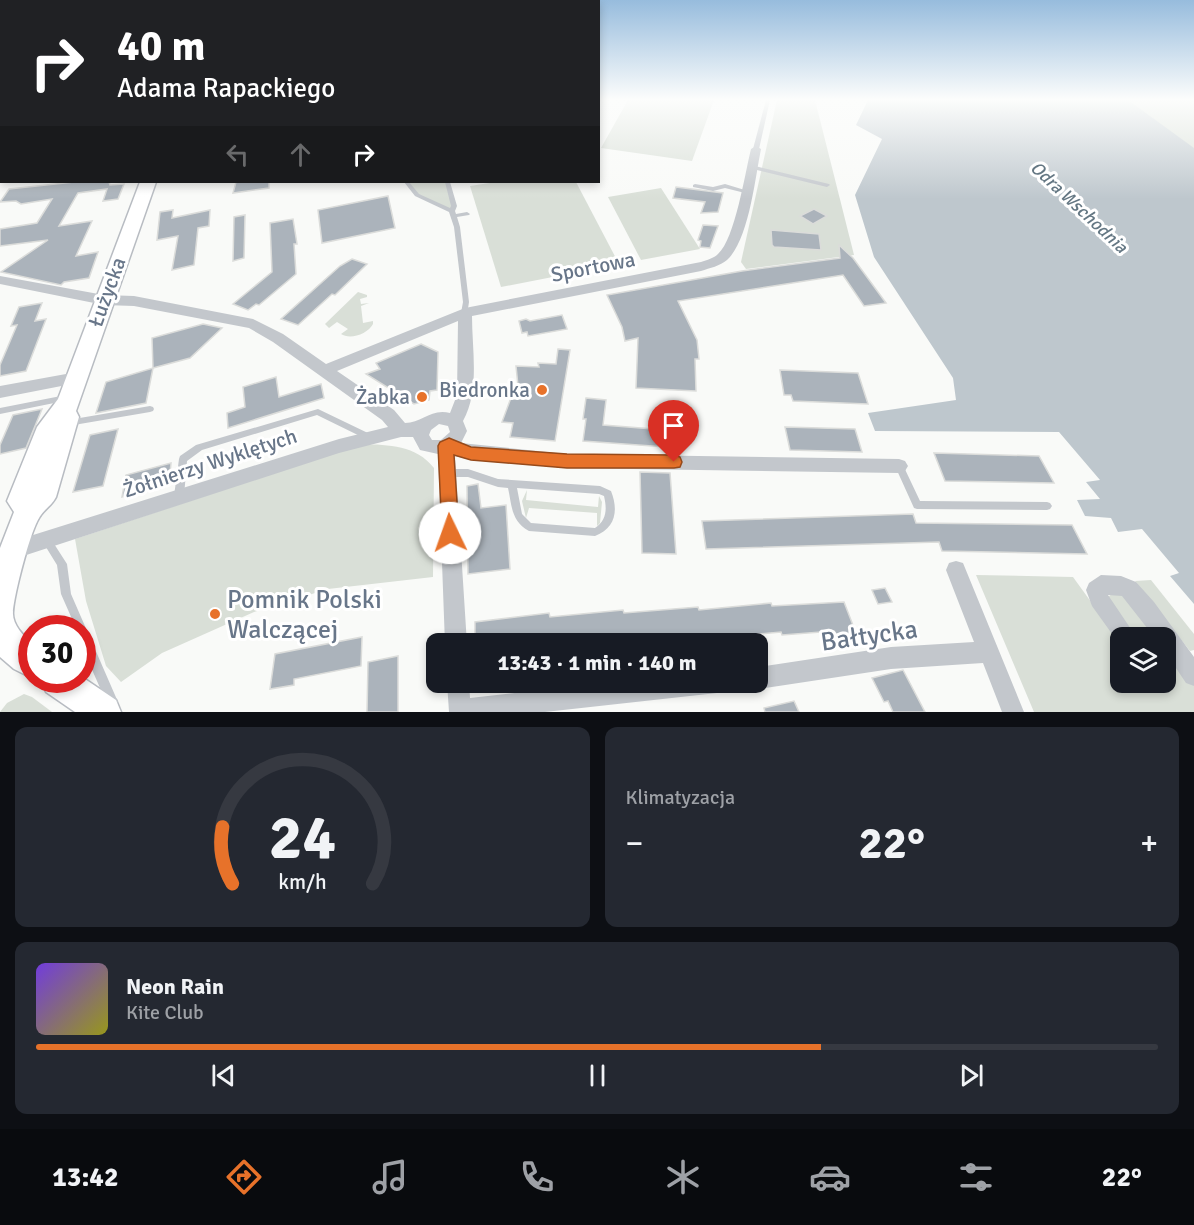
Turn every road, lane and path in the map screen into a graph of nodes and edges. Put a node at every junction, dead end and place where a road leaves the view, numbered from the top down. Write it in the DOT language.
graph roads {
  1 [pos="760,133"];
  2 [pos="756,149"];
  3 [pos="751,167"];
  4 [pos="148,183"];
  5 [pos="408,183"];
  6 [pos="447,183"];
  7 [pos="827,185"];
  8 [pos="695,186"];
  9 [pos="745,191"];
  10 [pos="453,213"];
  11 [pos="467,213"];
  12 [pos="0,280"];
  13 [pos="104,300"];
  14 [pos="465,313"];
  15 [pos="325,370"];
  16 [pos="0,392"];
  17 [pos="66,406"];
  18 [pos="150,409"];
  19 [pos="0,411"];
  20 [pos="454,421"];
  21 [pos="401,430"];
  22 [pos="422,430"];
  23 [pos="369,437"];
  24 [pos="447,445"];
  25 [pos="899,466"];
  26 [pos="448,473"];
  27 [pos="512,484"];
  28 [pos="179,496"];
  29 [pos="1047,506"];
  30 [pos="46,539"];
  31 [pos="7,553"];
  32 [pos="956,570"];
  33 [pos="0,606"];
  34 [pos="75,615"];
  35 [pos="1119,627"];
  36 [pos="1160,627"];
  37 [pos="455,633"];
  38 [pos="988,652"];
  39 [pos="1176,656"];
  40 [pos="96,664"];
  41 [pos="1194,675"];
  42 [pos="768,676"];
  43 [pos="77,693"];
  44 [pos="459,693"];
  45 [pos="620,693"];
  46 [pos="460,711"];
  47 [pos="104,712"];
  48 [pos="116,712"];
  49 [pos="1013,712"];
  1 -- 2 [label="lane"];
  2 -- 3 [label="street, Sportowa"];
  3 -- 7 [label="lane"];
  3 -- 9 [label="street, Sportowa"];
  4 -- 13 [label="street, Łużycka"];
  5 -- 10 [label="lane"];
  6 -- 10 [label="lane"];
  8 -- 9 [label="lane"];
  9 -- 14 [label="street, Sportowa"];
  10 -- 11 [label="lane"];
  10 -- 14 [label="lane"];
  12 -- 13 [label="street"];
  13 -- 15 [label="street"];
  13 -- 17 [label="street, Łużycka"];
  14 -- 15 [label="street, Sportowa"];
  14 -- 20 [label="street"];
  15 -- 21 [label="street"];
  16 -- 17 [label="street"];
  17 -- 18 [label="lane"];
  17 -- 19 [label="lane"];
  17 -- 31 [label="street, Łużycka"];
  20 -- 22 [label="street"];
  20 -- 24 [label="street"];
  21 -- 22 [label="street, Żołnierzy Wyklętych"];
  21 -- 23 [label="street, Żołnierzy Wyklętych"];
  22 -- 24 [label="street"];
  23 -- 28 [label="street, Żołnierzy Wyklętych"];
  23 -- 28 [label="lane"];
  24 -- 25 [label="street"];
  24 -- 26 [label="street"];
  25 -- 29 [label="lane"];
  26 -- 27 [label="lane"];
  26 -- 37 [label="street"];
  27 -- 27 [label="lane"];
  28 -- 30 [label="street, Żołnierzy Wyklętych"];
  30 -- 31 [label="street, Żołnierzy Wyklętych"];
  30 -- 34 [label="lane"];
  31 -- 33 [label="street, Łużycka"];
  32 -- 38 [label="street"];
  35 -- 36 [label="street"];
  38 -- 42 [label="street, Bałtycka"];
  38 -- 49 [label="street"];
  39 -- 41 [label="street"];
  40 -- 48 [label="lane"];
  43 -- 47 [label="street"];
  44 -- 46 [label="street"];
  45 -- 46 [label="street"];
}
